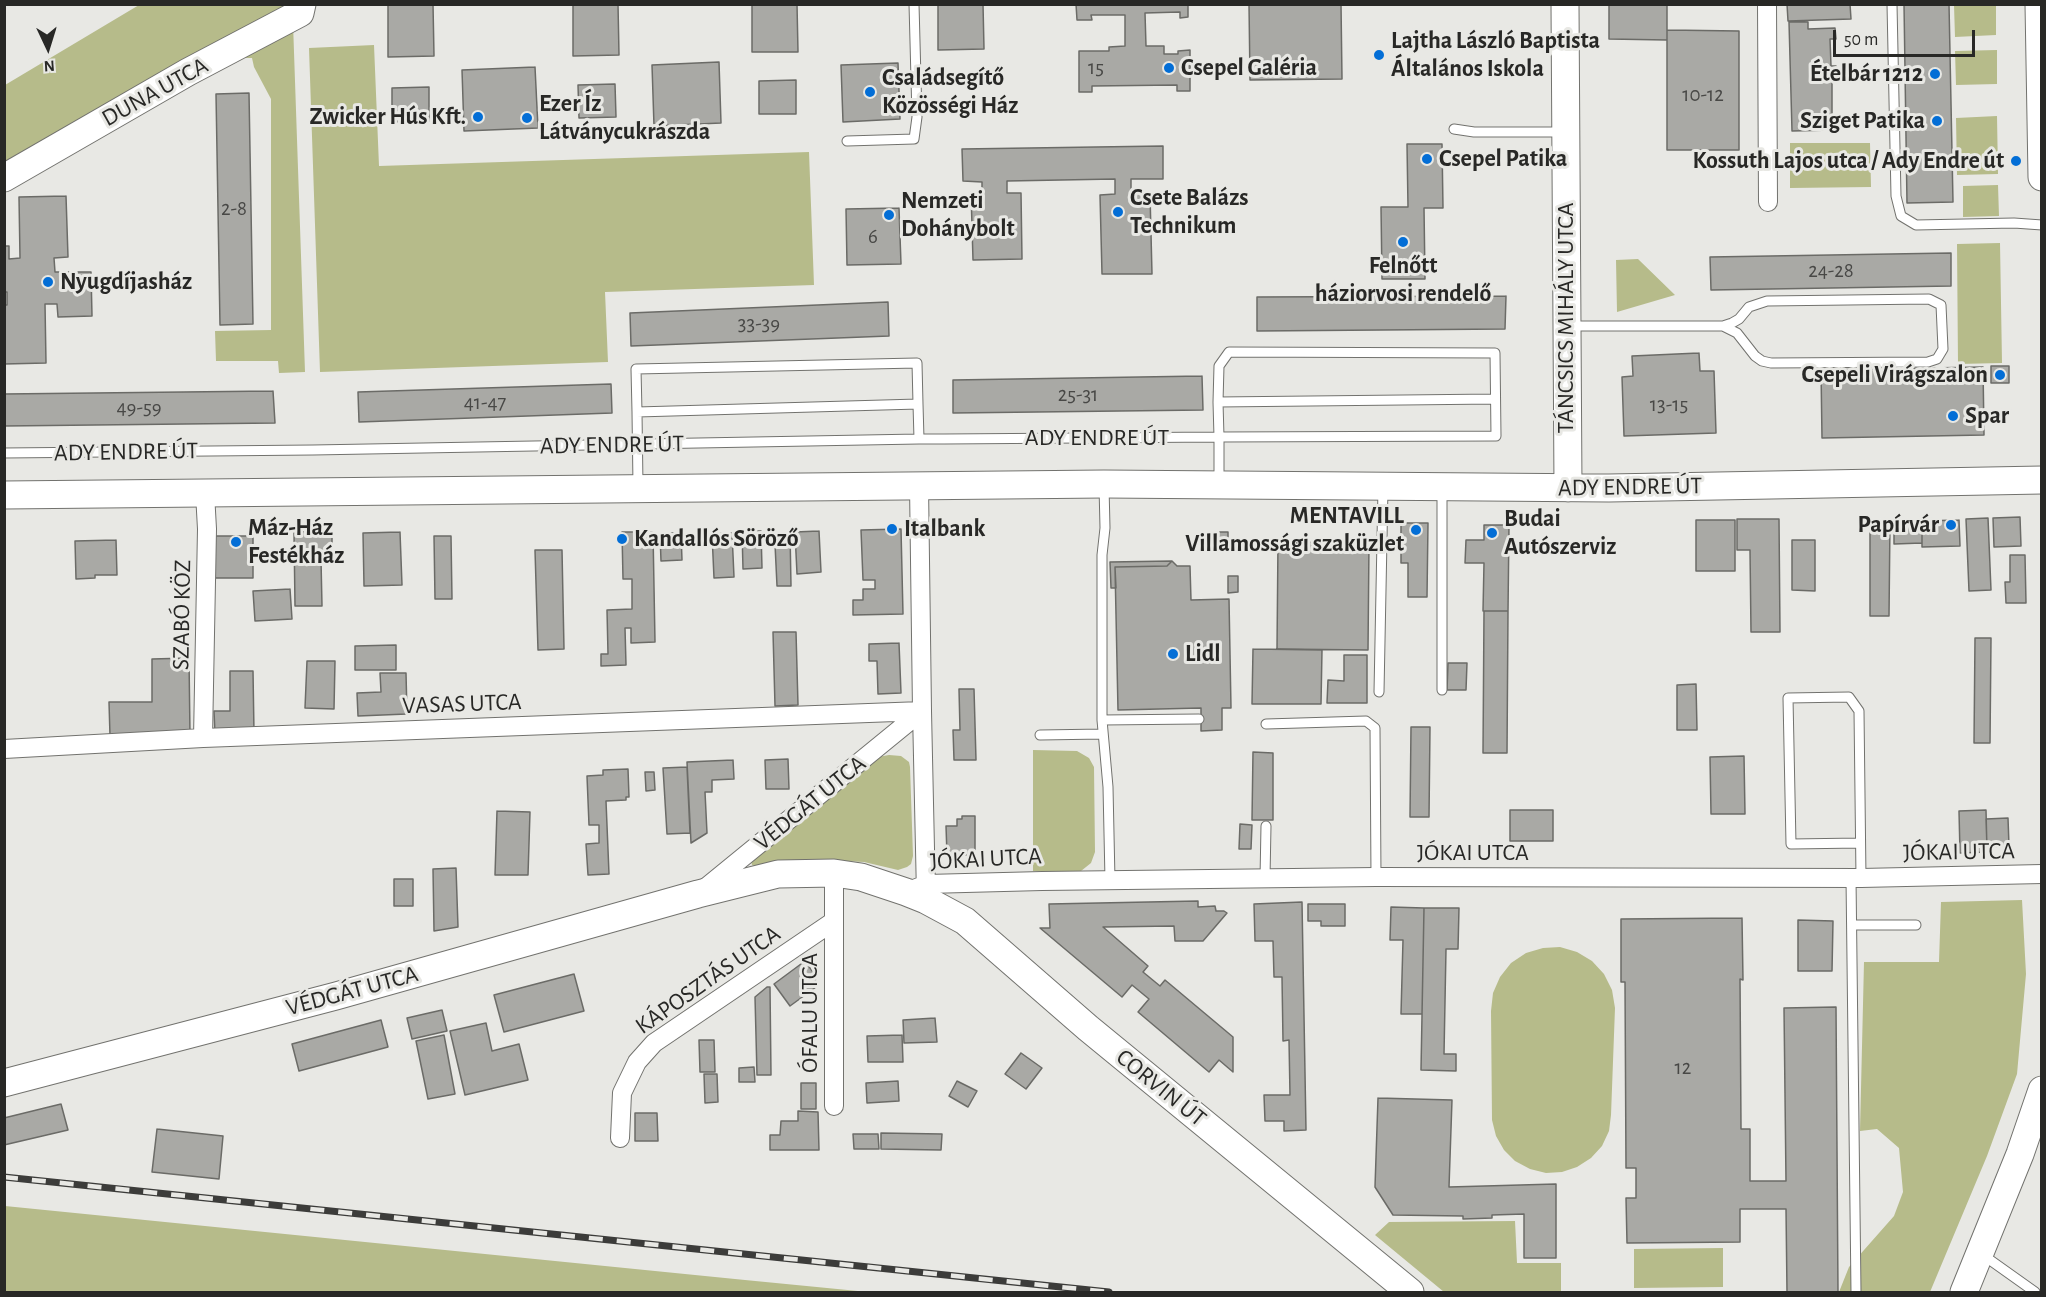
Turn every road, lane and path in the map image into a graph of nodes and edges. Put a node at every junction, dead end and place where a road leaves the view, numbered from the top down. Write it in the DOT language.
graph roads {
  1 [pos="302,4"];
  2 [pos="914,4"];
  3 [pos="1565,4"];
  4 [pos="1767,4"];
  5 [pos="1892,4"];
  6 [pos="2039,4"];
  7 [pos="1454,129"];
  8 [pos="1565,132"];
  9 [pos="847,141"];
  10 [pos="2042,177"];
  11 [pos="4,178"];
  12 [pos="1768,202"];
  13 [pos="2042,225"];
  14 [pos="1723,326"];
  15 [pos="1566,327"];
  16 [pos="1495,399"];
  17 [pos="1218,402"];
  18 [pos="918,404"];
  19 [pos="637,412"];
  20 [pos="1219,438"];
  21 [pos="919,439"];
  22 [pos="638,444"];
  23 [pos="4,453"];
  24 [pos="2042,480"];
  25 [pos="1104,484"];
  26 [pos="1218,484"];
  27 [pos="919,485"];
  28 [pos="1383,486"];
  29 [pos="1442,487"];
  30 [pos="1568,488"];
  31 [pos="639,489"];
  32 [pos="205,493"];
  33 [pos="4,495"];
  34 [pos="1442,690"];
  35 [pos="1379,692"];
  36 [pos="922,711"];
  37 [pos="1198,719"];
  38 [pos="1102,720"];
  39 [pos="1266,724"];
  40 [pos="1103,734"];
  41 [pos="1040,735"];
  42 [pos="203,738"];
  43 [pos="4,749"];
  44 [pos="1266,826"];
  45 [pos="1860,843"];
  46 [pos="834,873"];
  47 [pos="2042,874"];
  48 [pos="1376,877"];
  49 [pos="1265,878"];
  50 [pos="1856,878"];
  51 [pos="1110,880"];
  52 [pos="920,892"];
  53 [pos="698,894"];
  54 [pos="834,921"];
  55 [pos="1852,925"];
  56 [pos="1916,925"];
  57 [pos="4,1083"];
  58 [pos="2042,1090"];
  59 [pos="834,1106"];
  60 [pos="620,1138"];
  61 [pos="1980,1253"];
  62 [pos="1410,1293"];
  63 [pos="1856,1293"];
  64 [pos="1964,1293"];
  65 [pos="2035,1293"];
  1 -- 11 [label="street, DUNA UTCA"];
  2 -- 9 [label="lane"];
  3 -- 8 [label="street, TÁNCSICS MIHÁLY UTCA"];
  4 -- 12 [label="street"];
  5 -- 13 [label="lane"];
  6 -- 10 [label="street"];
  7 -- 8 [label="lane"];
  8 -- 15 [label="street, TÁNCSICS MIHÁLY UTCA"];
  14 -- 14 [label="lane"];
  14 -- 15 [label="lane"];
  15 -- 30 [label="street, TÁNCSICS MIHÁLY UTCA"];
  16 -- 17 [label="lane"];
  16 -- 17 [label="lane, ADY ENDRE ÚT"];
  16 -- 20 [label="lane, ADY ENDRE ÚT"];
  17 -- 20 [label="lane, ADY ENDRE ÚT"];
  18 -- 19 [label="lane"];
  18 -- 19 [label="lane"];
  18 -- 21 [label="lane"];
  19 -- 22 [label="lane"];
  20 -- 21 [label="lane, ADY ENDRE ÚT"];
  20 -- 26 [label="lane, ADY ENDRE ÚT"];
  21 -- 22 [label="lane, ADY ENDRE ÚT"];
  22 -- 23 [label="lane, ADY ENDRE ÚT"];
  22 -- 31 [label="lane"];
  24 -- 30 [label="street, ADY ENDRE ÚT"];
  25 -- 26 [label="street, ADY ENDRE ÚT"];
  25 -- 27 [label="street, ADY ENDRE ÚT"];
  25 -- 38 [label="lane"];
  26 -- 28 [label="street, ADY ENDRE ÚT"];
  27 -- 31 [label="street, ADY ENDRE ÚT"];
  27 -- 36 [label="street"];
  28 -- 29 [label="street, ADY ENDRE ÚT"];
  28 -- 35 [label="lane"];
  29 -- 30 [label="street, ADY ENDRE ÚT"];
  29 -- 34 [label="lane"];
  31 -- 32 [label="street, ADY ENDRE ÚT"];
  32 -- 33 [label="street, ADY ENDRE ÚT"];
  32 -- 42 [label="street, SZABÓ KÖZ"];
  36 -- 42 [label="street, VASAS UTCA"];
  36 -- 52 [label="street"];
  36 -- 53 [label="street, VÉDGÁT UTCA"];
  37 -- 38 [label="lane"];
  38 -- 40 [label="lane"];
  39 -- 48 [label="lane"];
  40 -- 41 [label="lane"];
  40 -- 51 [label="lane"];
  42 -- 43 [label="street, VASAS UTCA"];
  44 -- 49 [label="lane"];
  45 -- 45 [label="lane"];
  45 -- 50 [label="lane"];
  46 -- 52 [label="street, VÉDGÁT UTCA"];
  46 -- 53 [label="street, VÉDGÁT UTCA"];
  46 -- 54 [label="street"];
  47 -- 50 [label="street, JÓKAI UTCA"];
  48 -- 49 [label="street, JÓKAI UTCA"];
  48 -- 50 [label="street, JÓKAI UTCA"];
  49 -- 51 [label="street, JÓKAI UTCA"];
  50 -- 55 [label="lane"];
  51 -- 52 [label="street, JÓKAI UTCA"];
  52 -- 62 [label="street, CORVIN ÚT"];
  53 -- 57 [label="street, VÉDGÁT UTCA"];
  54 -- 59 [label="street, ÓFALU UTCA"];
  54 -- 60 [label="street, KÁPOSZTÁS UTCA"];
  55 -- 56 [label="lane"];
  55 -- 63 [label="lane"];
  58 -- 61 [label="street"];
  61 -- 64 [label="street"];
  61 -- 65 [label="lane"];
}
